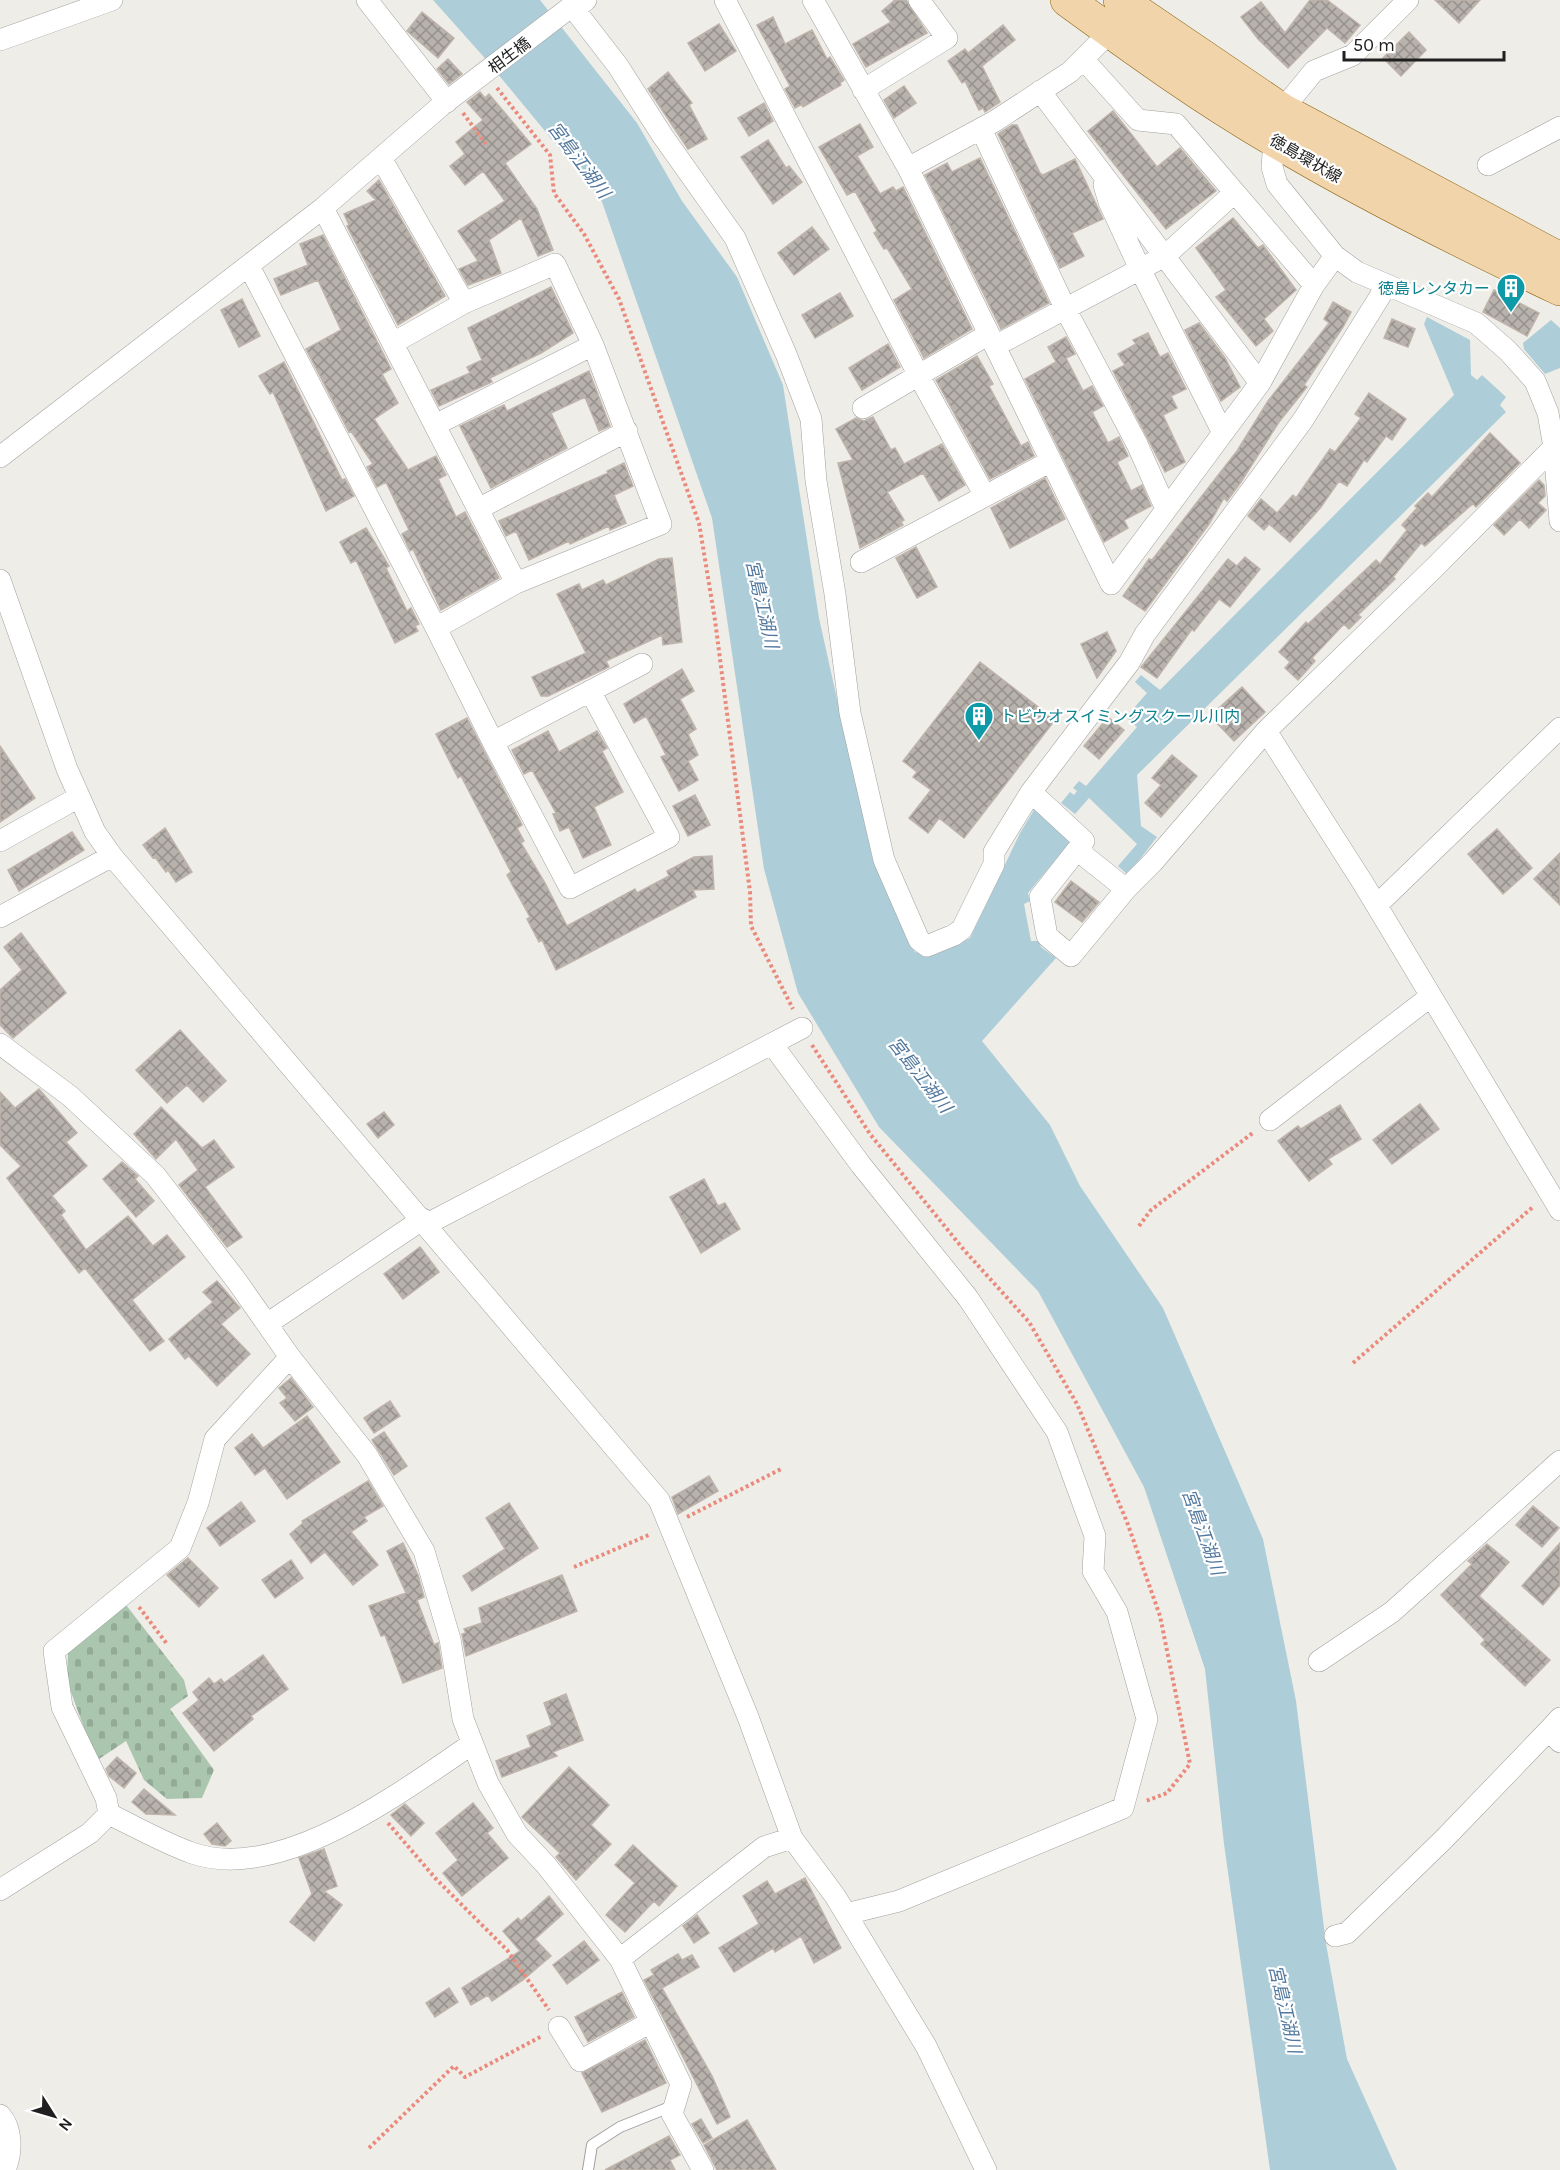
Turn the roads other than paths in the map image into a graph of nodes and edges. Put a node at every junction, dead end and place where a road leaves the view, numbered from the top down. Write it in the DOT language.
graph roads {
  1 [pos="112,0"];
  2 [pos="367,0"];
  3 [pos="725,0"];
  4 [pos="813,0"];
  5 [pos="919,0"];
  6 [pos="1067,0"];
  7 [pos="1120,0"];
  8 [pos="1408,0"];
  9 [pos="570,7"];
  10 [pos="1111,32"];
  11 [pos="0,40"];
  12 [pos="1083,59"];
  13 [pos="862,90"];
  14 [pos="1040,91"];
  15 [pos="453,98"];
  16 [pos="1278,125"];
  17 [pos="1560,127"];
  18 [pos="981,129"];
  19 [pos="381,158"];
  20 [pos="1488,165"];
  21 [pos="908,168"];
  22 [pos="1100,169"];
  23 [pos="1234,193"];
  24 [pos="323,208"];
  25 [pos="1165,256"];
  26 [pos="1335,256"];
  27 [pos="1560,259"];
  28 [pos="249,266"];
  29 [pos="1140,269"];
  30 [pos="1314,285"];
  31 [pos="1387,285"];
  32 [pos="1560,289"];
  33 [pos="464,303"];
  34 [pos="1066,310"];
  35 [pos="992,340"];
  36 [pos="393,343"];
  37 [pos="593,345"];
  38 [pos="919,376"];
  39 [pos="1260,383"];
  40 [pos="863,408"];
  41 [pos="435,425"];
  42 [pos="627,431"];
  43 [pos="1223,433"];
  44 [pos="1557,444"];
  45 [pos="0,457"];
  46 [pos="1051,461"];
  47 [pos="985,496"];
  48 [pos="478,509"];
  49 [pos="1166,509"];
  50 [pos="1560,521"];
  51 [pos="861,562"];
  52 [pos="0,580"];
  53 [pos="516,583"];
  54 [pos="436,628"];
  55 [pos="642,664"];
  56 [pos="590,691"];
  57 [pos="1560,728"];
  58 [pos="1266,731"];
  59 [pos="493,742"];
  60 [pos="1031,792"];
  61 [pos="79,796"];
  62 [pos="0,841"];
  63 [pos="1077,850"];
  64 [pos="112,856"];
  65 [pos="1126,889"];
  66 [pos="1377,905"];
  67 [pos="0,917"];
  68 [pos="1431,996"];
  69 [pos="802,1028"];
  70 [pos="0,1044"];
  71 [pos="772,1044"];
  72 [pos="1270,1120"];
  73 [pos="1555,1201"];
  74 [pos="425,1221"];
  75 [pos="267,1324"];
  76 [pos="290,1358"];
  77 [pos="1560,1461"];
  78 [pos="1319,1661"];
  79 [pos="1556,1730"];
  80 [pos="472,1744"];
  81 [pos="109,1814"];
  82 [pos="792,1838"];
  83 [pos="0,1890"];
  84 [pos="846,1914"];
  85 [pos="1335,1936"];
  86 [pos="620,1959"];
  87 [pos="651,2022"];
  88 [pos="558,2027"];
  89 [pos="675,2105"];
  90 [pos="0,2115"];
  91 [pos="5,2170"];
  92 [pos="588,2170"];
  93 [pos="703,2170"];
  94 [pos="986,2170"];
  1 -- 11 [label="street"];
  2 -- 15 [label="street"];
  3 -- 38 [label="street"];
  4 -- 13 [label="street"];
  5 -- 13 [label="street"];
  6 -- 10 [label="main road, 徳島環状線"];
  7 -- 16 [label="main road, 徳島環状線"];
  8 -- 16 [label="street"];
  9 -- 15 [label="street, 相生橋"];
  9 -- 60 [label="street"];
  10 -- 12 [label="street"];
  10 -- 16 [label="main road, 徳島環状線"];
  12 -- 14 [label="street"];
  12 -- 23 [label="street"];
  13 -- 21 [label="street"];
  14 -- 18 [label="street"];
  14 -- 22 [label="street"];
  15 -- 19 [label="street, 相生橋"];
  16 -- 26 [label="street"];
  16 -- 27 [label="main road, 徳島環状線"];
  16 -- 32 [label="main road, 徳島環状線"];
  17 -- 20 [label="street"];
  18 -- 21 [label="street"];
  18 -- 34 [label="street"];
  19 -- 24 [label="street, 相生橋"];
  19 -- 33 [label="street"];
  21 -- 35 [label="street"];
  22 -- 25 [label="street"];
  22 -- 29 [label="street"];
  23 -- 25 [label="street"];
  23 -- 30 [label="street"];
  24 -- 28 [label="street, 相生橋"];
  24 -- 36 [label="street"];
  25 -- 29 [label="street"];
  25 -- 39 [label="street"];
  26 -- 30 [label="street"];
  26 -- 31 [label="street"];
  28 -- 45 [label="street, 相生橋"];
  28 -- 54 [label="street"];
  29 -- 34 [label="street"];
  29 -- 43 [label="street"];
  30 -- 39 [label="street"];
  31 -- 44 [label="street"];
  31 -- 60 [label="street"];
  33 -- 36 [label="street"];
  33 -- 37 [label="street"];
  34 -- 35 [label="street"];
  34 -- 49 [label="street"];
  35 -- 38 [label="street"];
  35 -- 46 [label="street"];
  36 -- 41 [label="street"];
  37 -- 41 [label="street"];
  37 -- 42 [label="street"];
  38 -- 40 [label="street"];
  38 -- 47 [label="street"];
  39 -- 43 [label="street"];
  41 -- 48 [label="street"];
  42 -- 48 [label="street"];
  42 -- 53 [label="street"];
  43 -- 49 [label="street"];
  44 -- 50 [label="street"];
  44 -- 58 [label="street"];
  46 -- 47 [label="street"];
  46 -- 49 [label="street"];
  47 -- 51 [label="street"];
  48 -- 53 [label="street"];
  52 -- 61 [label="street"];
  53 -- 54 [label="street"];
  54 -- 59 [label="street"];
  55 -- 56 [label="street"];
  56 -- 59 [label="street"];
  56 -- 59 [label="street"];
  57 -- 66 [label="street"];
  58 -- 65 [label="street"];
  58 -- 66 [label="street"];
  60 -- 63 [label="street"];
  61 -- 62 [label="street"];
  61 -- 64 [label="street"];
  63 -- 65 [label="street"];
  63 -- 65 [label="street"];
  64 -- 67 [label="street"];
  64 -- 74 [label="street"];
  66 -- 68 [label="street"];
  68 -- 72 [label="street"];
  68 -- 73 [label="street"];
  69 -- 71 [label="street"];
  70 -- 75 [label="street"];
  71 -- 74 [label="street"];
  71 -- 84 [label="street"];
  74 -- 75 [label="street"];
  74 -- 82 [label="street"];
  75 -- 76 [label="street"];
  76 -- 80 [label="street"];
  76 -- 81 [label="street"];
  77 -- 78 [label="street"];
  79 -- 85 [label="street"];
  80 -- 81 [label="street"];
  80 -- 86 [label="street"];
  81 -- 83 [label="street"];
  82 -- 84 [label="street"];
  82 -- 86 [label="street"];
  84 -- 94 [label="street"];
  86 -- 87 [label="street"];
  87 -- 88 [label="street"];
  87 -- 89 [label="street"];
  89 -- 92 [label="lane"];
  89 -- 93 [label="street"];
  90 -- 91 [label="street"];
}
